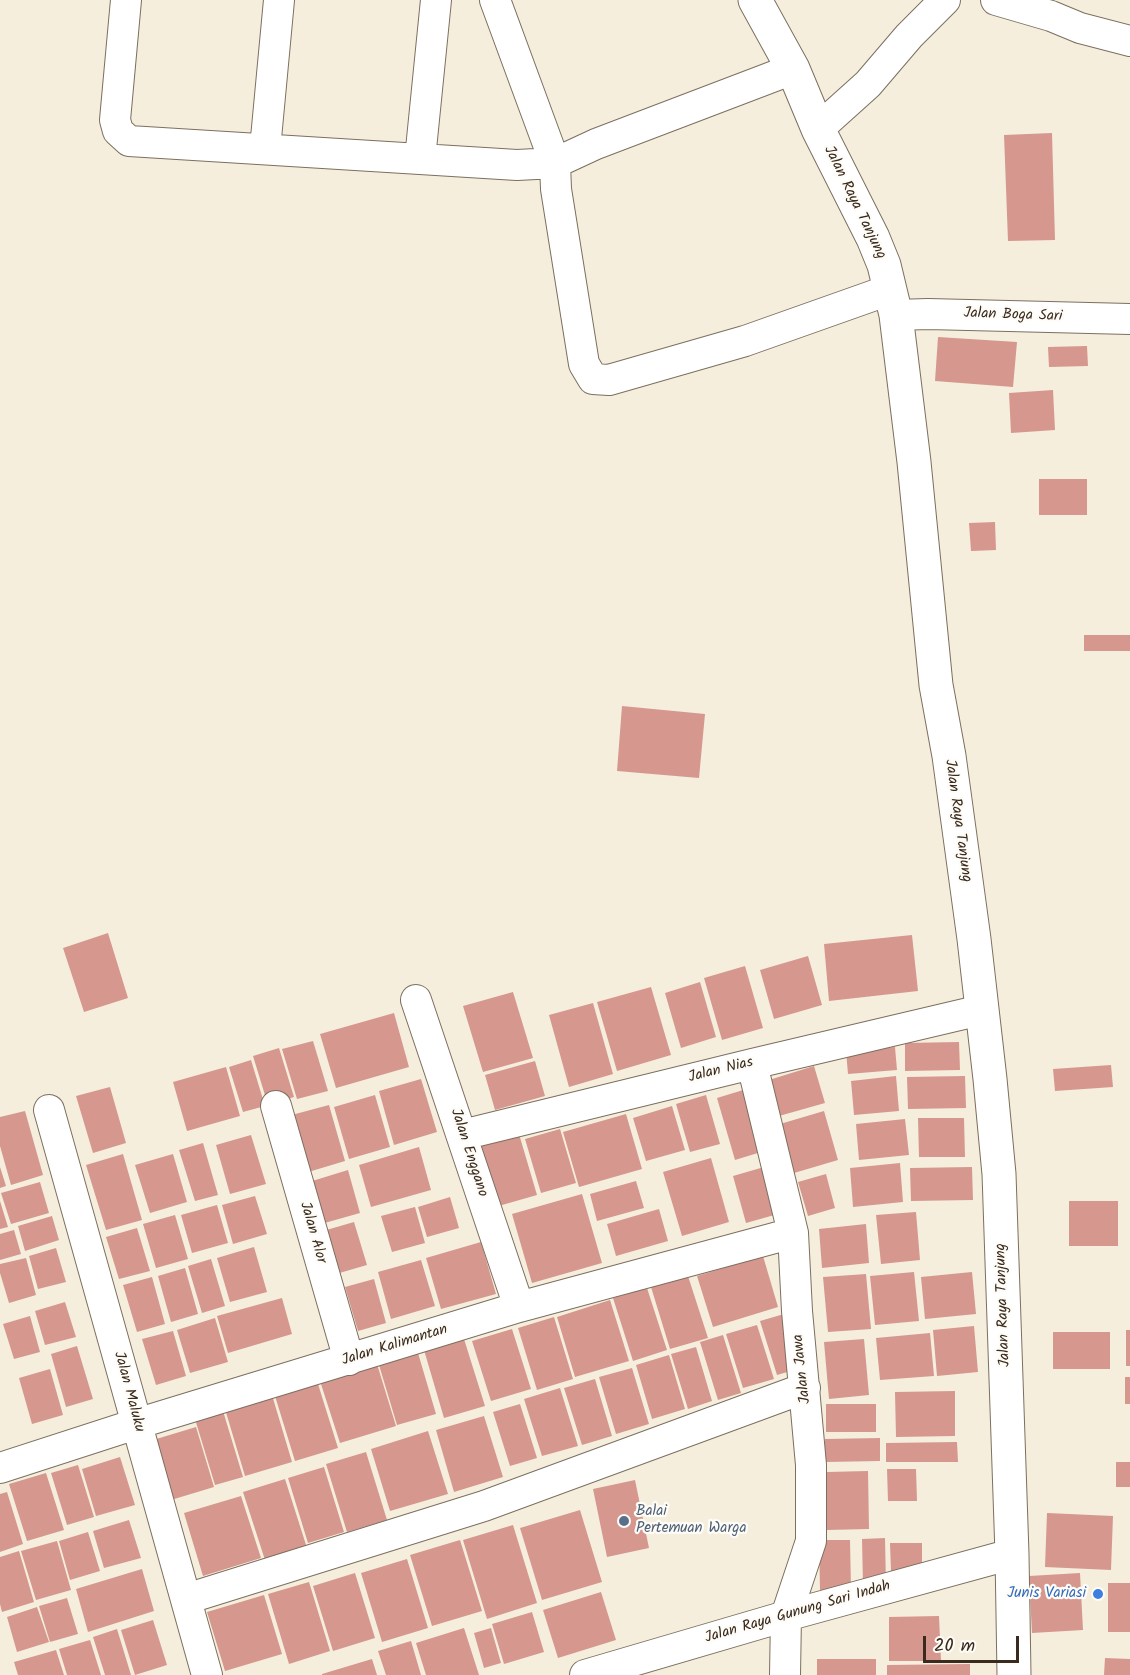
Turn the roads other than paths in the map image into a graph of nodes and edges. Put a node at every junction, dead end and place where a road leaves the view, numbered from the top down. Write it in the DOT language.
graph roads {
  1 [pos="126,0"];
  2 [pos="279,0"];
  3 [pos="436,0"];
  4 [pos="754,0"];
  5 [pos="945,0"];
  6 [pos="996,0"];
  7 [pos="504,2"];
  8 [pos="1130,41"];
  9 [pos="793,69"];
  10 [pos="818,129"];
  11 [pos="265,149"];
  12 [pos="420,159"];
  13 [pos="555,163"];
  14 [pos="893,302"];
  15 [pos="1130,320"];
  16 [pos="416,1000"];
  17 [pos="981,1010"];
  18 [pos="752,1064"];
  19 [pos="276,1106"];
  20 [pos="49,1110"];
  21 [pos="462,1135"];
  22 [pos="793,1233"];
  23 [pos="519,1307"];
  24 [pos="349,1360"];
  25 [pos="805,1388"];
  26 [pos="136,1424"];
  27 [pos="0,1468"];
  28 [pos="1012,1554"];
  29 [pos="186,1599"];
  30 [pos="786,1616"];
  31 [pos="207,1675"];
  32 [pos="585,1675"];
  33 [pos="785,1675"];
  34 [pos="1014,1675"];
  1 -- 11 [label="street"];
  2 -- 11 [label="street"];
  3 -- 12 [label="street"];
  4 -- 9 [label="main road, Jalan Raya Tanjung"];
  5 -- 10 [label="street"];
  6 -- 8 [label="street"];
  7 -- 13 [label="street"];
  9 -- 10 [label="main road, Jalan Raya Tanjung"];
  9 -- 13 [label="street"];
  10 -- 14 [label="main road, Jalan Raya Tanjung"];
  11 -- 12 [label="street"];
  12 -- 13 [label="street"];
  13 -- 14 [label="street, Jalan Boga Sari"];
  14 -- 15 [label="street, Jalan Boga Sari"];
  14 -- 17 [label="main road, Jalan Raya Tanjung"];
  16 -- 21 [label="street, Jalan Enggano"];
  17 -- 18 [label="street, Jalan Nias"];
  17 -- 28 [label="main road, Jalan Raya Tanjung"];
  18 -- 21 [label="street, Jalan Nias"];
  18 -- 22 [label="street, Jalan Jawa"];
  19 -- 24 [label="street, Jalan Alor"];
  20 -- 26 [label="street, Jalan Maluku"];
  21 -- 23 [label="street, Jalan Enggano"];
  22 -- 23 [label="street, Jalan Kalimantan"];
  22 -- 25 [label="street, Jalan Jawa"];
  23 -- 24 [label="street, Jalan Kalimantan"];
  24 -- 26 [label="street, Jalan Kalimantan"];
  25 -- 29 [label="street"];
  25 -- 30 [label="street, Jalan Jawa"];
  26 -- 27 [label="street, Jalan Kalimantan"];
  26 -- 29 [label="street, Jalan Maluku"];
  28 -- 30 [label="street, Jalan Raya Gunung Sari Indah"];
  28 -- 34 [label="main road, Jalan Raya Tanjung"];
  29 -- 31 [label="street, Jalan Maluku"];
  30 -- 32 [label="street, Jalan Raya Gunung Sari Indah"];
  30 -- 33 [label="street, Jalan Jawa"];
}
